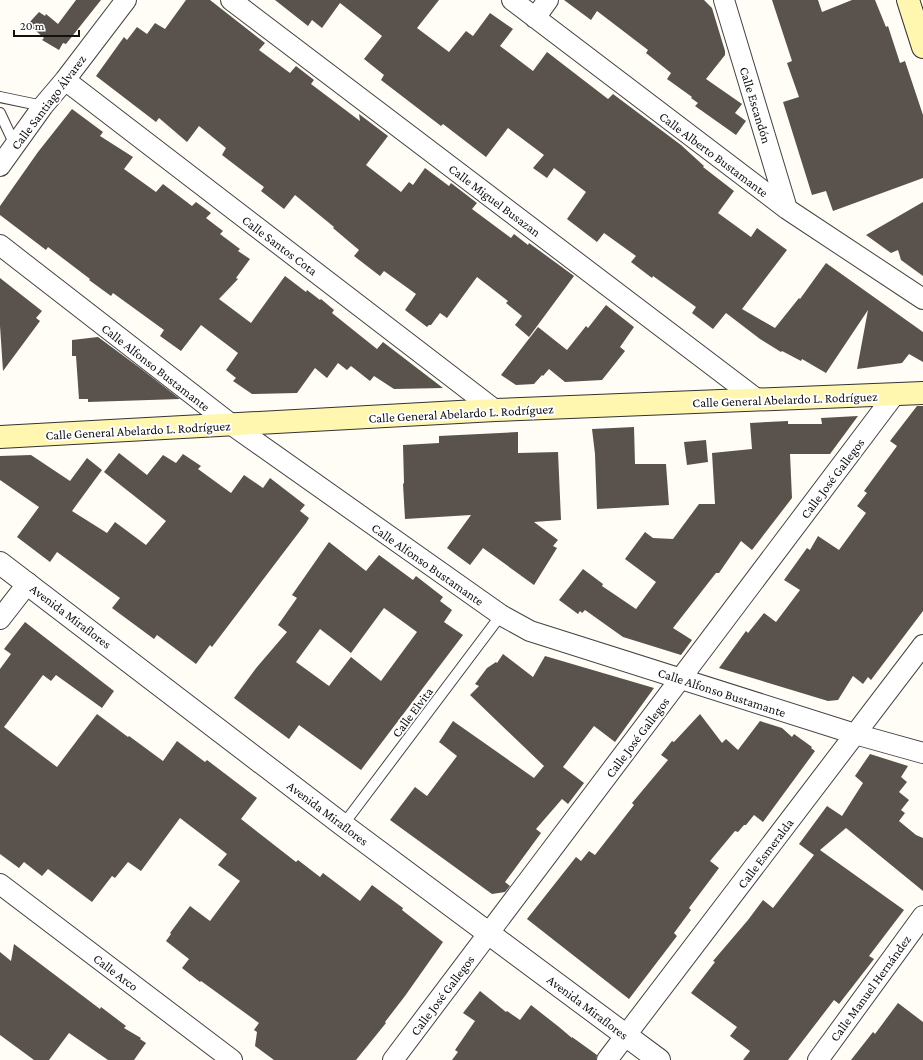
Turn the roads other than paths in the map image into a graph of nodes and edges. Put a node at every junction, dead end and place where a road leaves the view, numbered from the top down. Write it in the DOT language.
graph roads {
  1 [pos="126,0"];
  2 [pos="231,0"];
  3 [pos="512,0"];
  4 [pos="548,0"];
  5 [pos="724,0"];
  6 [pos="908,0"];
  7 [pos="535,18"];
  8 [pos="923,47"];
  9 [pos="65,80"];
  10 [pos="0,97"];
  11 [pos="42,106"];
  12 [pos="0,113"];
  13 [pos="15,145"];
  14 [pos="0,166"];
  15 [pos="787,209"];
  16 [pos="0,246"];
  17 [pos="923,299"];
  18 [pos="923,393"];
  19 [pos="895,394"];
  20 [pos="758,400"];
  21 [pos="496,410"];
  22 [pos="232,425"];
  23 [pos="0,437"];
  24 [pos="0,563"];
  25 [pos="28,583"];
  26 [pos="501,615"];
  27 [pos="0,619"];
  28 [pos="923,645"];
  29 [pos="681,679"];
  30 [pos="855,734"];
  31 [pos="923,753"];
  32 [pos="343,824"];
  33 [pos="0,884"];
  34 [pos="923,916"];
  35 [pos="489,933"];
  36 [pos="626,1035"];
  37 [pos="232,1060"];
  38 [pos="393,1060"];
  39 [pos="607,1060"];
  40 [pos="659,1060"];
  41 [pos="818,1060"];
  1 -- 9 [label="street, Calle Santiago Álvarez"];
  2 -- 20 [label="street, Calle Miguel Busazan"];
  3 -- 7 [label="street, Calle Alberto Bustamante"];
  4 -- 7 [label="street"];
  5 -- 15 [label="street, Calle Escandón"];
  6 -- 8 [label="main road"];
  7 -- 15 [label="street, Calle Alberto Bustamante"];
  9 -- 11 [label="street, Calle Santiago Álvarez"];
  9 -- 21 [label="street, Calle Santos Cota"];
  10 -- 11 [label="lane"];
  11 -- 13 [label="street, Calle Santiago Álvarez"];
  12 -- 13 [label="lane"];
  13 -- 14 [label="street, Calle Santiago Álvarez"];
  15 -- 17 [label="street, Calle Alberto Bustamante"];
  16 -- 22 [label="street, Calle Alfonso Bustamante"];
  18 -- 19 [label="main road, Calle General Abelardo L. Rodríguez"];
  19 -- 20 [label="main road, Calle General Abelardo L. Rodríguez"];
  19 -- 29 [label="street, Calle José Gallegos"];
  20 -- 21 [label="main road, Calle General Abelardo L. Rodríguez"];
  21 -- 22 [label="main road, Calle General Abelardo L. Rodríguez"];
  22 -- 23 [label="main road, Calle General Abelardo L. Rodríguez"];
  22 -- 26 [label="street, Calle Alfonso Bustamante"];
  24 -- 25 [label="street, Avenida Miraflores"];
  25 -- 27 [label="street"];
  25 -- 32 [label="street, Avenida Miraflores"];
  26 -- 29 [label="street, Calle Alfonso Bustamante"];
  26 -- 32 [label="lane, Calle Elvita"];
  28 -- 30 [label="street, Calle Esmeralda"];
  29 -- 30 [label="street, Calle Alfonso Bustamante"];
  29 -- 35 [label="street, Calle José Gallegos"];
  30 -- 31 [label="street, Calle Alfonso Bustamante"];
  30 -- 36 [label="street, Calle Esmeralda"];
  32 -- 35 [label="street, Avenida Miraflores"];
  33 -- 37 [label="street, Calle Arco"];
  34 -- 41 [label="street, Calle Manuel Hernández"];
  35 -- 36 [label="street, Avenida Miraflores"];
  35 -- 38 [label="street, Calle José Gallegos"];
  36 -- 39 [label="street, Calle Esmeralda"];
  36 -- 40 [label="street, Avenida Miraflores"];
}
